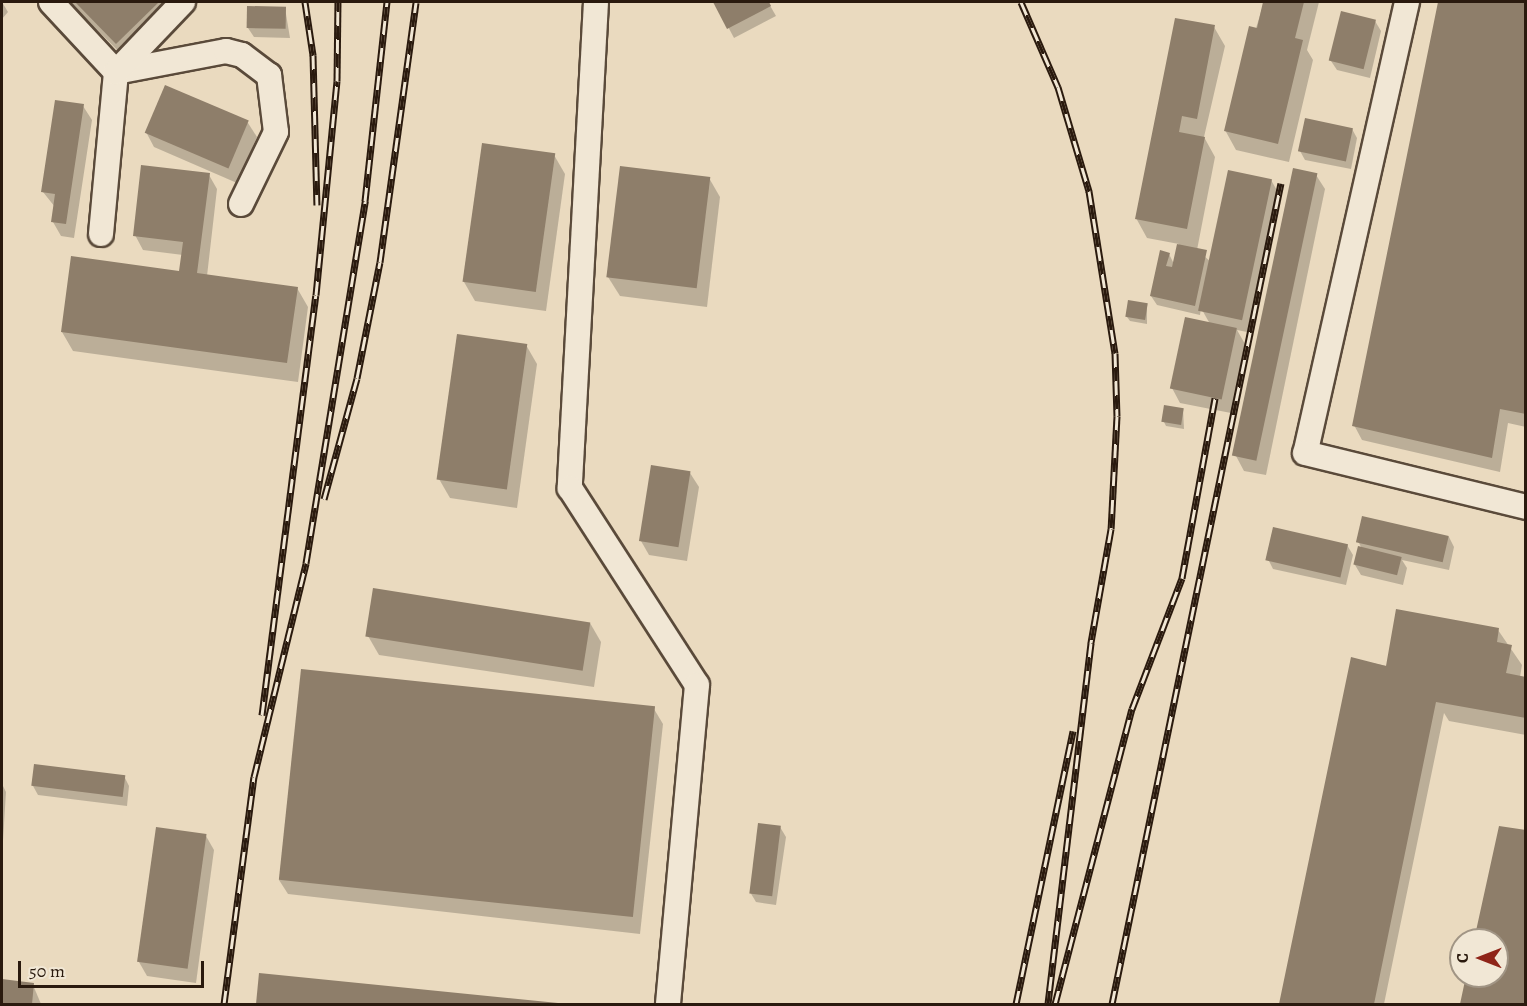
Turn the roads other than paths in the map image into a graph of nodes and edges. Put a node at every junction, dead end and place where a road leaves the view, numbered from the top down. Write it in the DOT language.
graph roads {
  1 [pos="51,2"];
  2 [pos="183,2"];
  3 [pos="596,2"];
  4 [pos="1407,2"];
  5 [pos="116,72"];
  6 [pos="241,204"];
  7 [pos="101,234"];
  8 [pos="1526,507"];
  9 [pos="668,1005"];
  1 -- 5 [label="lane"];
  2 -- 5 [label="lane"];
  3 -- 9 [label="lane"];
  4 -- 8 [label="lane"];
  5 -- 6 [label="lane"];
  5 -- 7 [label="lane"];
}
